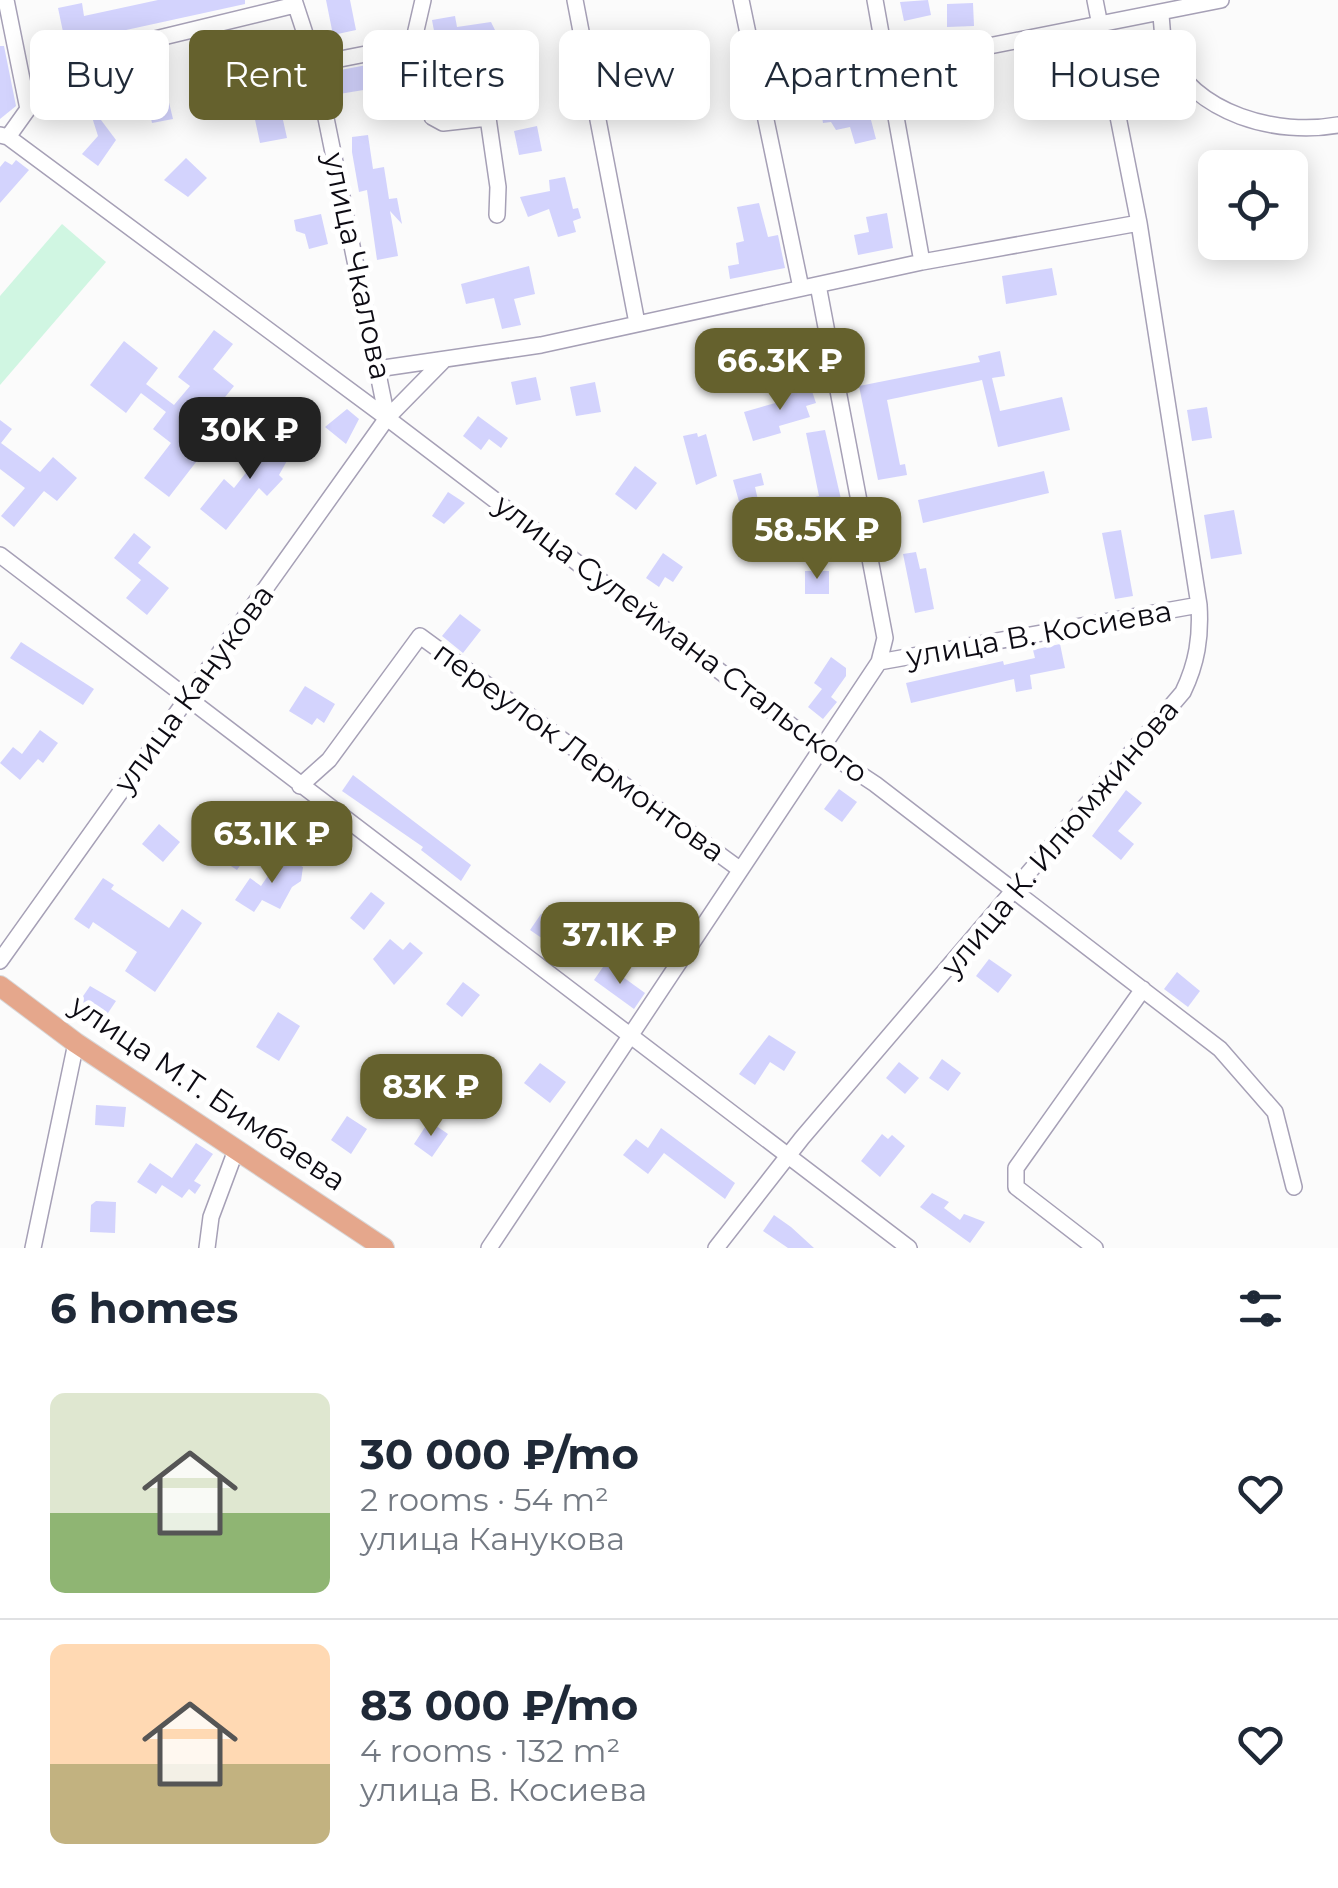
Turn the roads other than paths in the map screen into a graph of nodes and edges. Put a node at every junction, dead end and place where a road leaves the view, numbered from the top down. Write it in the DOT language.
graph roads {
  1 [pos="423,0"];
  2 [pos="575,0"];
  3 [pos="742,0"];
  4 [pos="875,0"];
  5 [pos="1095,0"];
  6 [pos="1221,0"];
  7 [pos="3,1"];
  8 [pos="294,2"];
  9 [pos="1161,14"];
  10 [pos="1099,24"];
  11 [pos="303,30"];
  12 [pos="416,30"];
  13 [pos="881,30"];
  14 [pos="169,35"];
  15 [pos="994,45"];
  16 [pos="327,120"];
  17 [pos="438,120"];
  18 [pos="470,120"];
  19 [pos="488,120"];
  20 [pos="897,120"];
  21 [pos="1338,125"];
  22 [pos="4,136"];
  23 [pos="497,215"];
  24 [pos="1139,223"];
  25 [pos="922,262"];
  26 [pos="818,285"];
  27 [pos="801,288"];
  28 [pos="638,323"];
  29 [pos="444,360"];
  30 [pos="378,369"];
  31 [pos="388,418"];
  32 [pos="0,555"];
  33 [pos="1199,605"];
  34 [pos="879,662"];
  35 [pos="185,701"];
  36 [pos="822,749"];
  37 [pos="300,786"];
  38 [pos="738,868"];
  39 [pos="1014,892"];
  40 [pos="0,961"];
  41 [pos="0,986"];
  42 [pos="1144,990"];
  43 [pos="628,1034"];
  44 [pos="76,1042"];
  45 [pos="236,1150"];
  46 [pos="786,1157"];
  47 [pos="1294,1187"];
  48 [pos="33,1248"];
  49 [pos="208,1248"];
  50 [pos="384,1248"];
  51 [pos="489,1248"];
  52 [pos="716,1248"];
  53 [pos="908,1248"];
  54 [pos="1095,1248"];
  1 -- 12 [label="street"];
  2 -- 28 [label="street"];
  3 -- 27 [label="street"];
  4 -- 13 [label="street"];
  5 -- 10 [label="street, улица К. Илюмжинова"];
  6 -- 9 [label="street"];
  7 -- 22 [label="street"];
  8 -- 11 [label="street, улица Чкалова"];
  8 -- 14 [label="street"];
  9 -- 10 [label="street"];
  9 -- 21 [label="street"];
  10 -- 15 [label="street"];
  10 -- 24 [label="street, улица К. Илюмжинова"];
  16 -- 30 [label="street, улица Чкалова"];
  17 -- 18 [label="street"];
  19 -- 23 [label="street"];
  20 -- 25 [label="street"];
  22 -- 31 [label="street, улица Сулеймана Стальского"];
  24 -- 25 [label="street"];
  24 -- 33 [label="street, улица К. Илюмжинова"];
  25 -- 26 [label="street"];
  26 -- 27 [label="street"];
  26 -- 34 [label="street, улица В. Косиева"];
  27 -- 28 [label="street"];
  28 -- 29 [label="street"];
  29 -- 30 [label="street"];
  29 -- 31 [label="street, улица Канукова"];
  30 -- 31 [label="street, улица Чкалова"];
  31 -- 35 [label="street, улица Канукова"];
  31 -- 36 [label="street, улица Сулеймана Стальского"];
  32 -- 35 [label="street"];
  33 -- 34 [label="street, улица В. Косиева"];
  33 -- 39 [label="street, улица К. Илюмжинова"];
  34 -- 36 [label="street, улица В. Косиева"];
  35 -- 37 [label="street"];
  35 -- 40 [label="street, улица Канукова"];
  36 -- 38 [label="street, улица В. Косиева"];
  36 -- 39 [label="street, улица Сулеймана Стальского"];
  37 -- 38 [label="street, переулок Лермонтова"];
  37 -- 43 [label="street"];
  38 -- 43 [label="street, улица В. Косиева"];
  39 -- 42 [label="street, улица Сулеймана Стальского"];
  39 -- 46 [label="street, улица К. Илюмжинова"];
  41 -- 44 [label="main road, улица М.Т. Бимбаева"];
  42 -- 47 [label="street, улица Сулеймана Стальского"];
  42 -- 54 [label="street"];
  43 -- 46 [label="street"];
  43 -- 51 [label="street, улица В. Косиева"];
  44 -- 45 [label="main road, улица М.Т. Бимбаева"];
  44 -- 48 [label="street"];
  45 -- 49 [label="street"];
  45 -- 50 [label="main road, улица М.Т. Бимбаева"];
  46 -- 52 [label="street, улица К. Илюмжинова"];
  46 -- 53 [label="street"];
}
